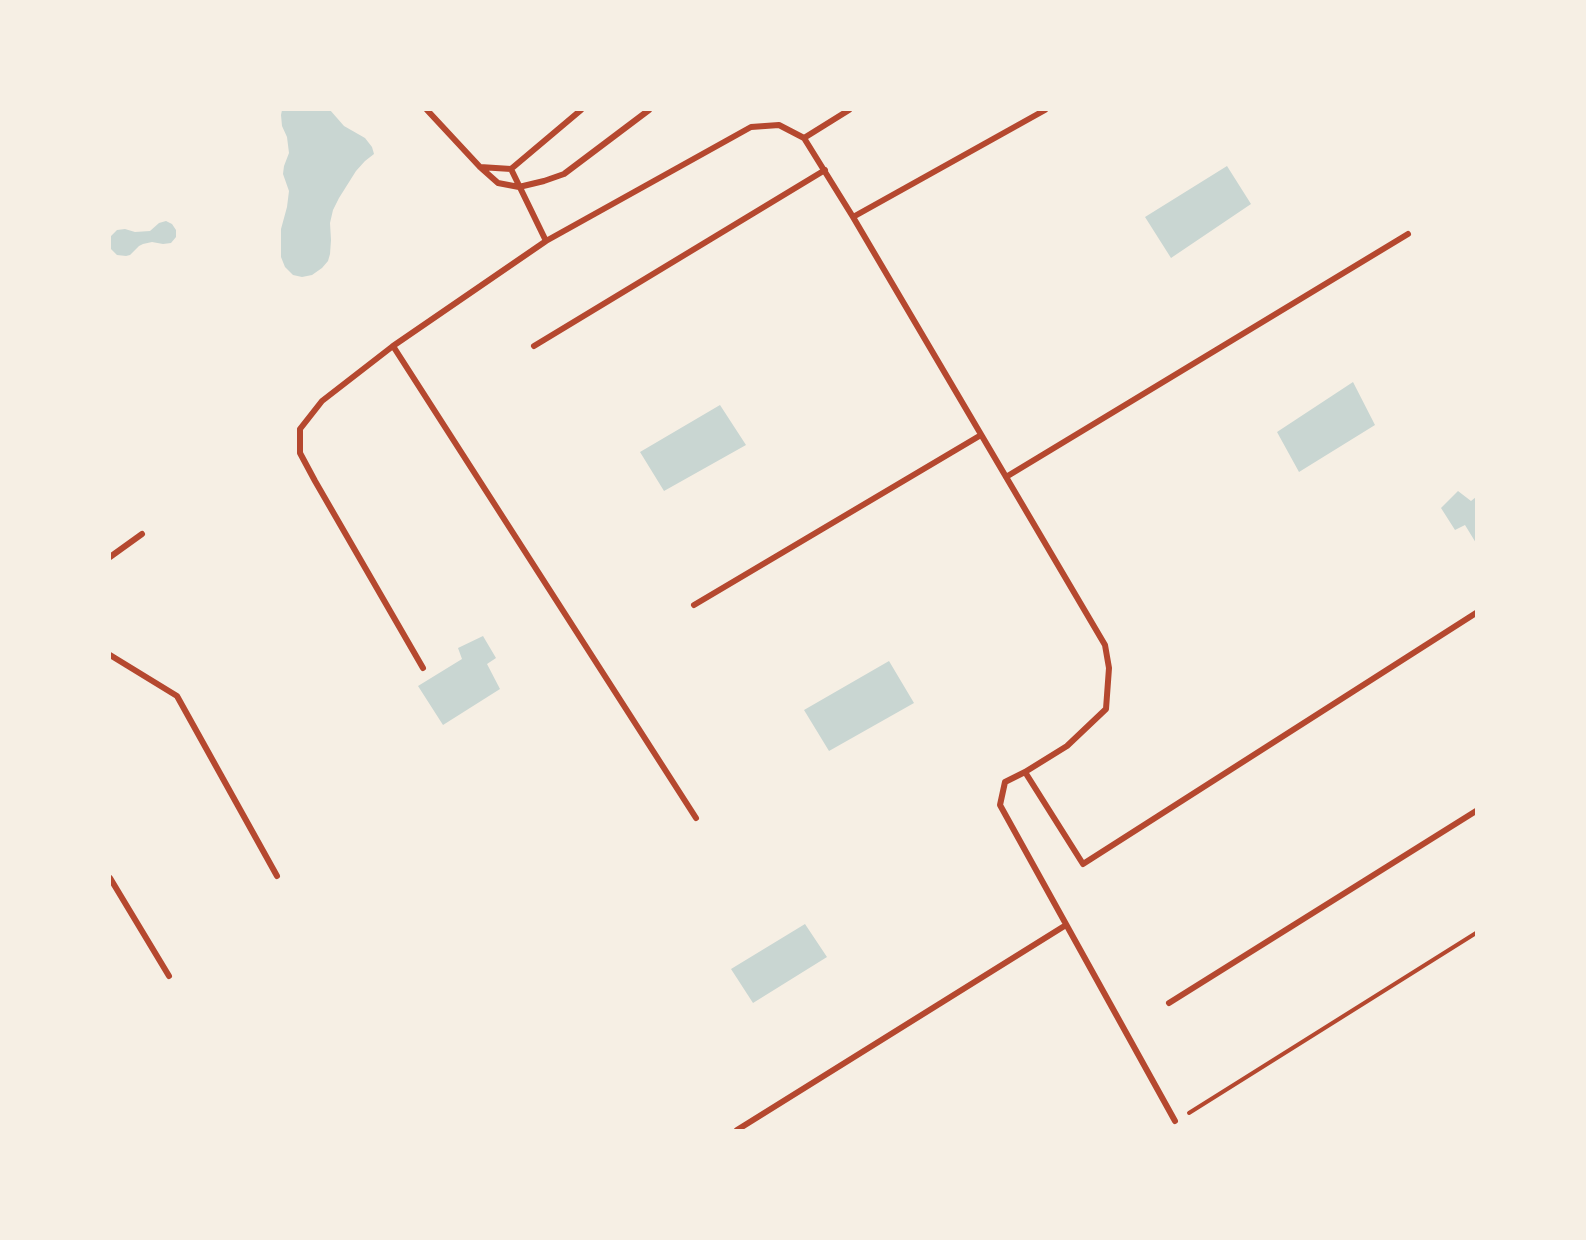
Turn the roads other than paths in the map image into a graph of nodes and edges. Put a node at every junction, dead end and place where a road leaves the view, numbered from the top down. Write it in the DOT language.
graph roads {
  1 [pos="427,110"];
  2 [pos="581,110"];
  3 [pos="649,110"];
  4 [pos="849,110"];
  5 [pos="1045,110"];
  6 [pos="804,138"];
  7 [pos="480,167"];
  8 [pos="511,169"];
  9 [pos="825,170"];
  10 [pos="519,187"];
  11 [pos="853,217"];
  12 [pos="1408,234"];
  13 [pos="546,241"];
  14 [pos="393,346"];
  15 [pos="534,346"];
  16 [pos="981,435"];
  17 [pos="1006,477"];
  18 [pos="142,534"];
  19 [pos="110,557"];
  20 [pos="694,604"];
  21 [pos="1476,613"];
  22 [pos="110,655"];
  23 [pos="423,668"];
  24 [pos="1025,772"];
  25 [pos="1476,811"];
  26 [pos="696,818"];
  27 [pos="277,876"];
  28 [pos="110,878"];
  29 [pos="1066,925"];
  30 [pos="169,976"];
  31 [pos="1169,1003"];
  32 [pos="1175,1122"];
  33 [pos="737,1131"];
  1 -- 7 [label="street"];
  2 -- 8 [label="street"];
  3 -- 10 [label="street"];
  4 -- 6 [label="street"];
  5 -- 11 [label="street"];
  6 -- 9 [label="street"];
  6 -- 13 [label="street"];
  7 -- 8 [label="street"];
  7 -- 10 [label="street"];
  8 -- 10 [label="street"];
  9 -- 11 [label="street"];
  9 -- 15 [label="street"];
  10 -- 13 [label="street"];
  11 -- 16 [label="street"];
  12 -- 17 [label="street"];
  13 -- 14 [label="street"];
  14 -- 23 [label="street"];
  14 -- 26 [label="street"];
  16 -- 17 [label="street"];
  16 -- 20 [label="street"];
  17 -- 24 [label="street"];
  18 -- 19 [label="street"];
  21 -- 24 [label="street"];
  22 -- 27 [label="street"];
  24 -- 29 [label="street"];
  25 -- 31 [label="street"];
  28 -- 30 [label="street"];
  29 -- 32 [label="street"];
  29 -- 33 [label="street"];
}
